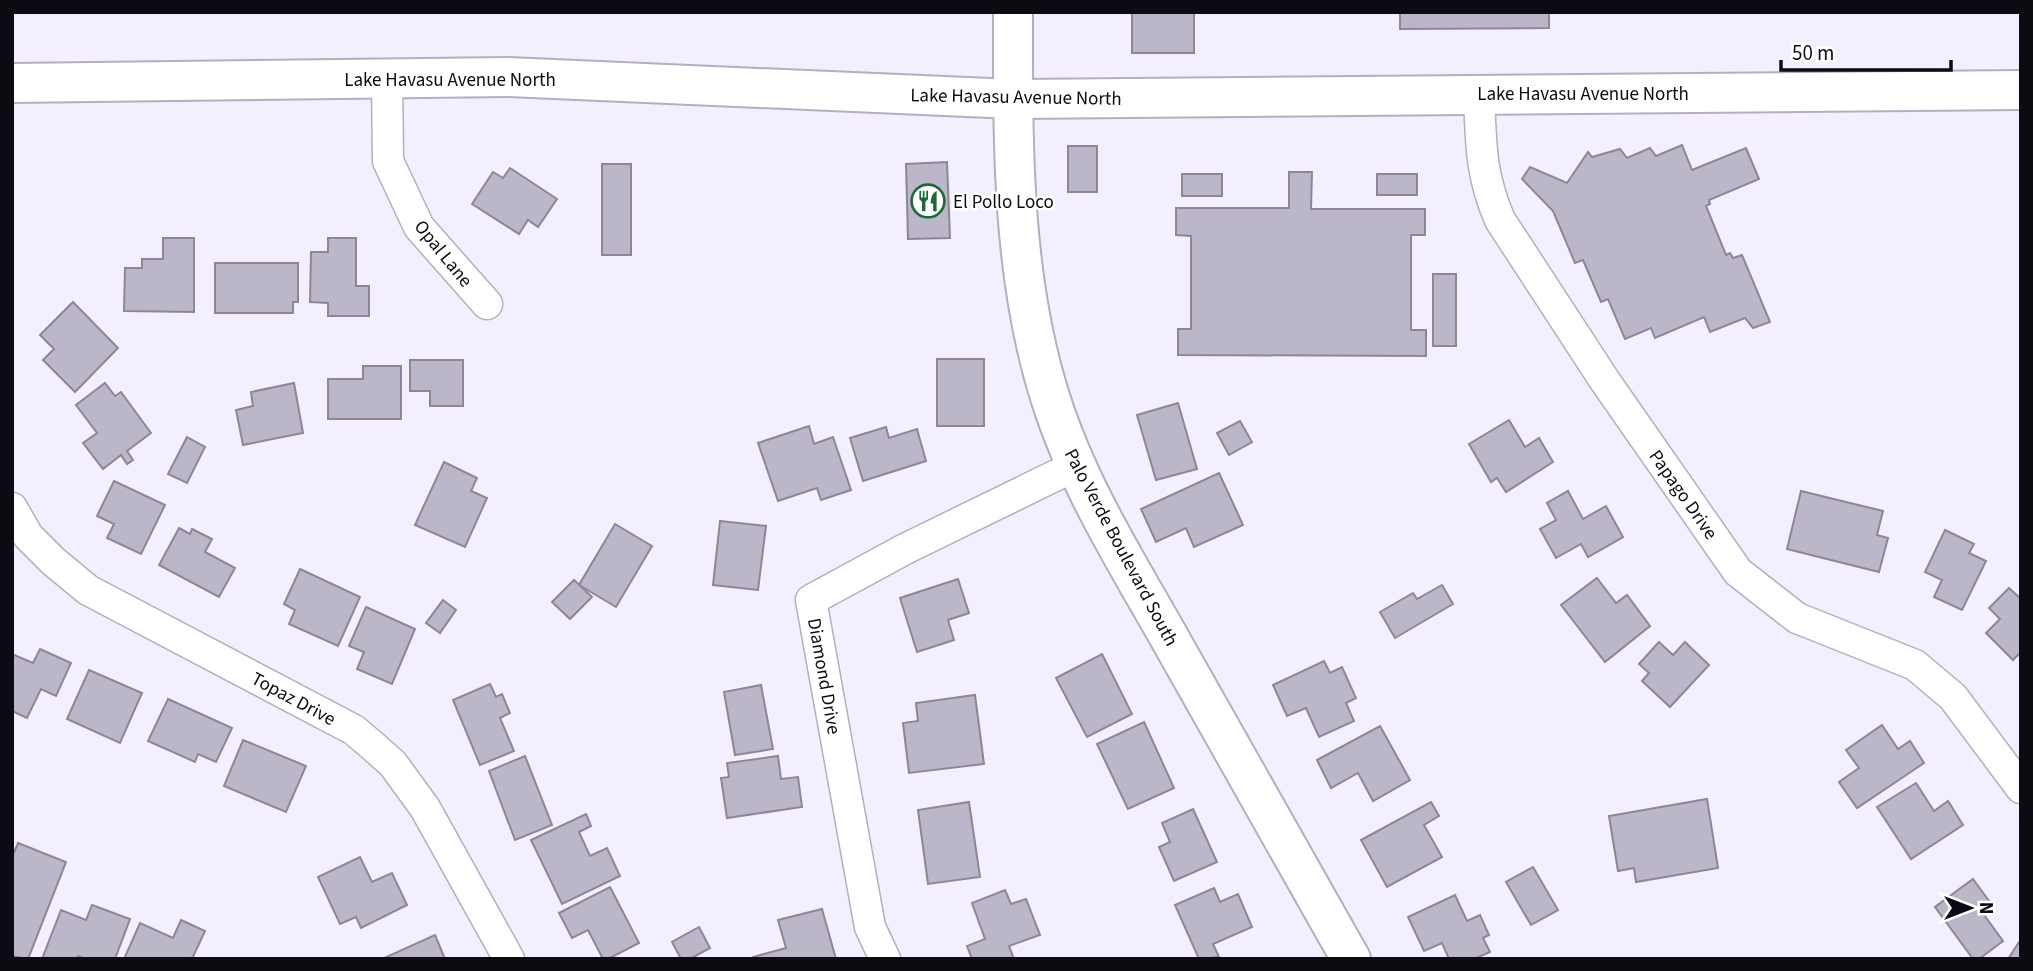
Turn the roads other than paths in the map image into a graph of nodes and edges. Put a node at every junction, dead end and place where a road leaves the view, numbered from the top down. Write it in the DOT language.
graph roads {
  1 [pos="1013,12"];
  2 [pos="387,78"];
  3 [pos="12,83"];
  4 [pos="2021,90"];
  5 [pos="1479,94"];
  6 [pos="1013,99"];
  7 [pos="487,304"];
  8 [pos="1075,466"];
  9 [pos="12,508"];
  10 [pos="2021,788"];
  11 [pos="509,959"];
  12 [pos="885,959"];
  13 [pos="1351,959"];
  1 -- 6 [label="main road, Palo Verde Boulevard South"];
  2 -- 3 [label="main road, Lake Havasu Avenue North"];
  2 -- 6 [label="main road, Lake Havasu Avenue North"];
  2 -- 7 [label="street, Opal Lane"];
  4 -- 5 [label="main road, Lake Havasu Avenue North"];
  5 -- 6 [label="main road, Lake Havasu Avenue North"];
  5 -- 10 [label="street, Papago Drive"];
  6 -- 8 [label="main road, Palo Verde Boulevard South"];
  8 -- 12 [label="street, Diamond Drive"];
  8 -- 13 [label="main road, Palo Verde Boulevard South"];
  9 -- 11 [label="street, Topaz Drive"];
}
